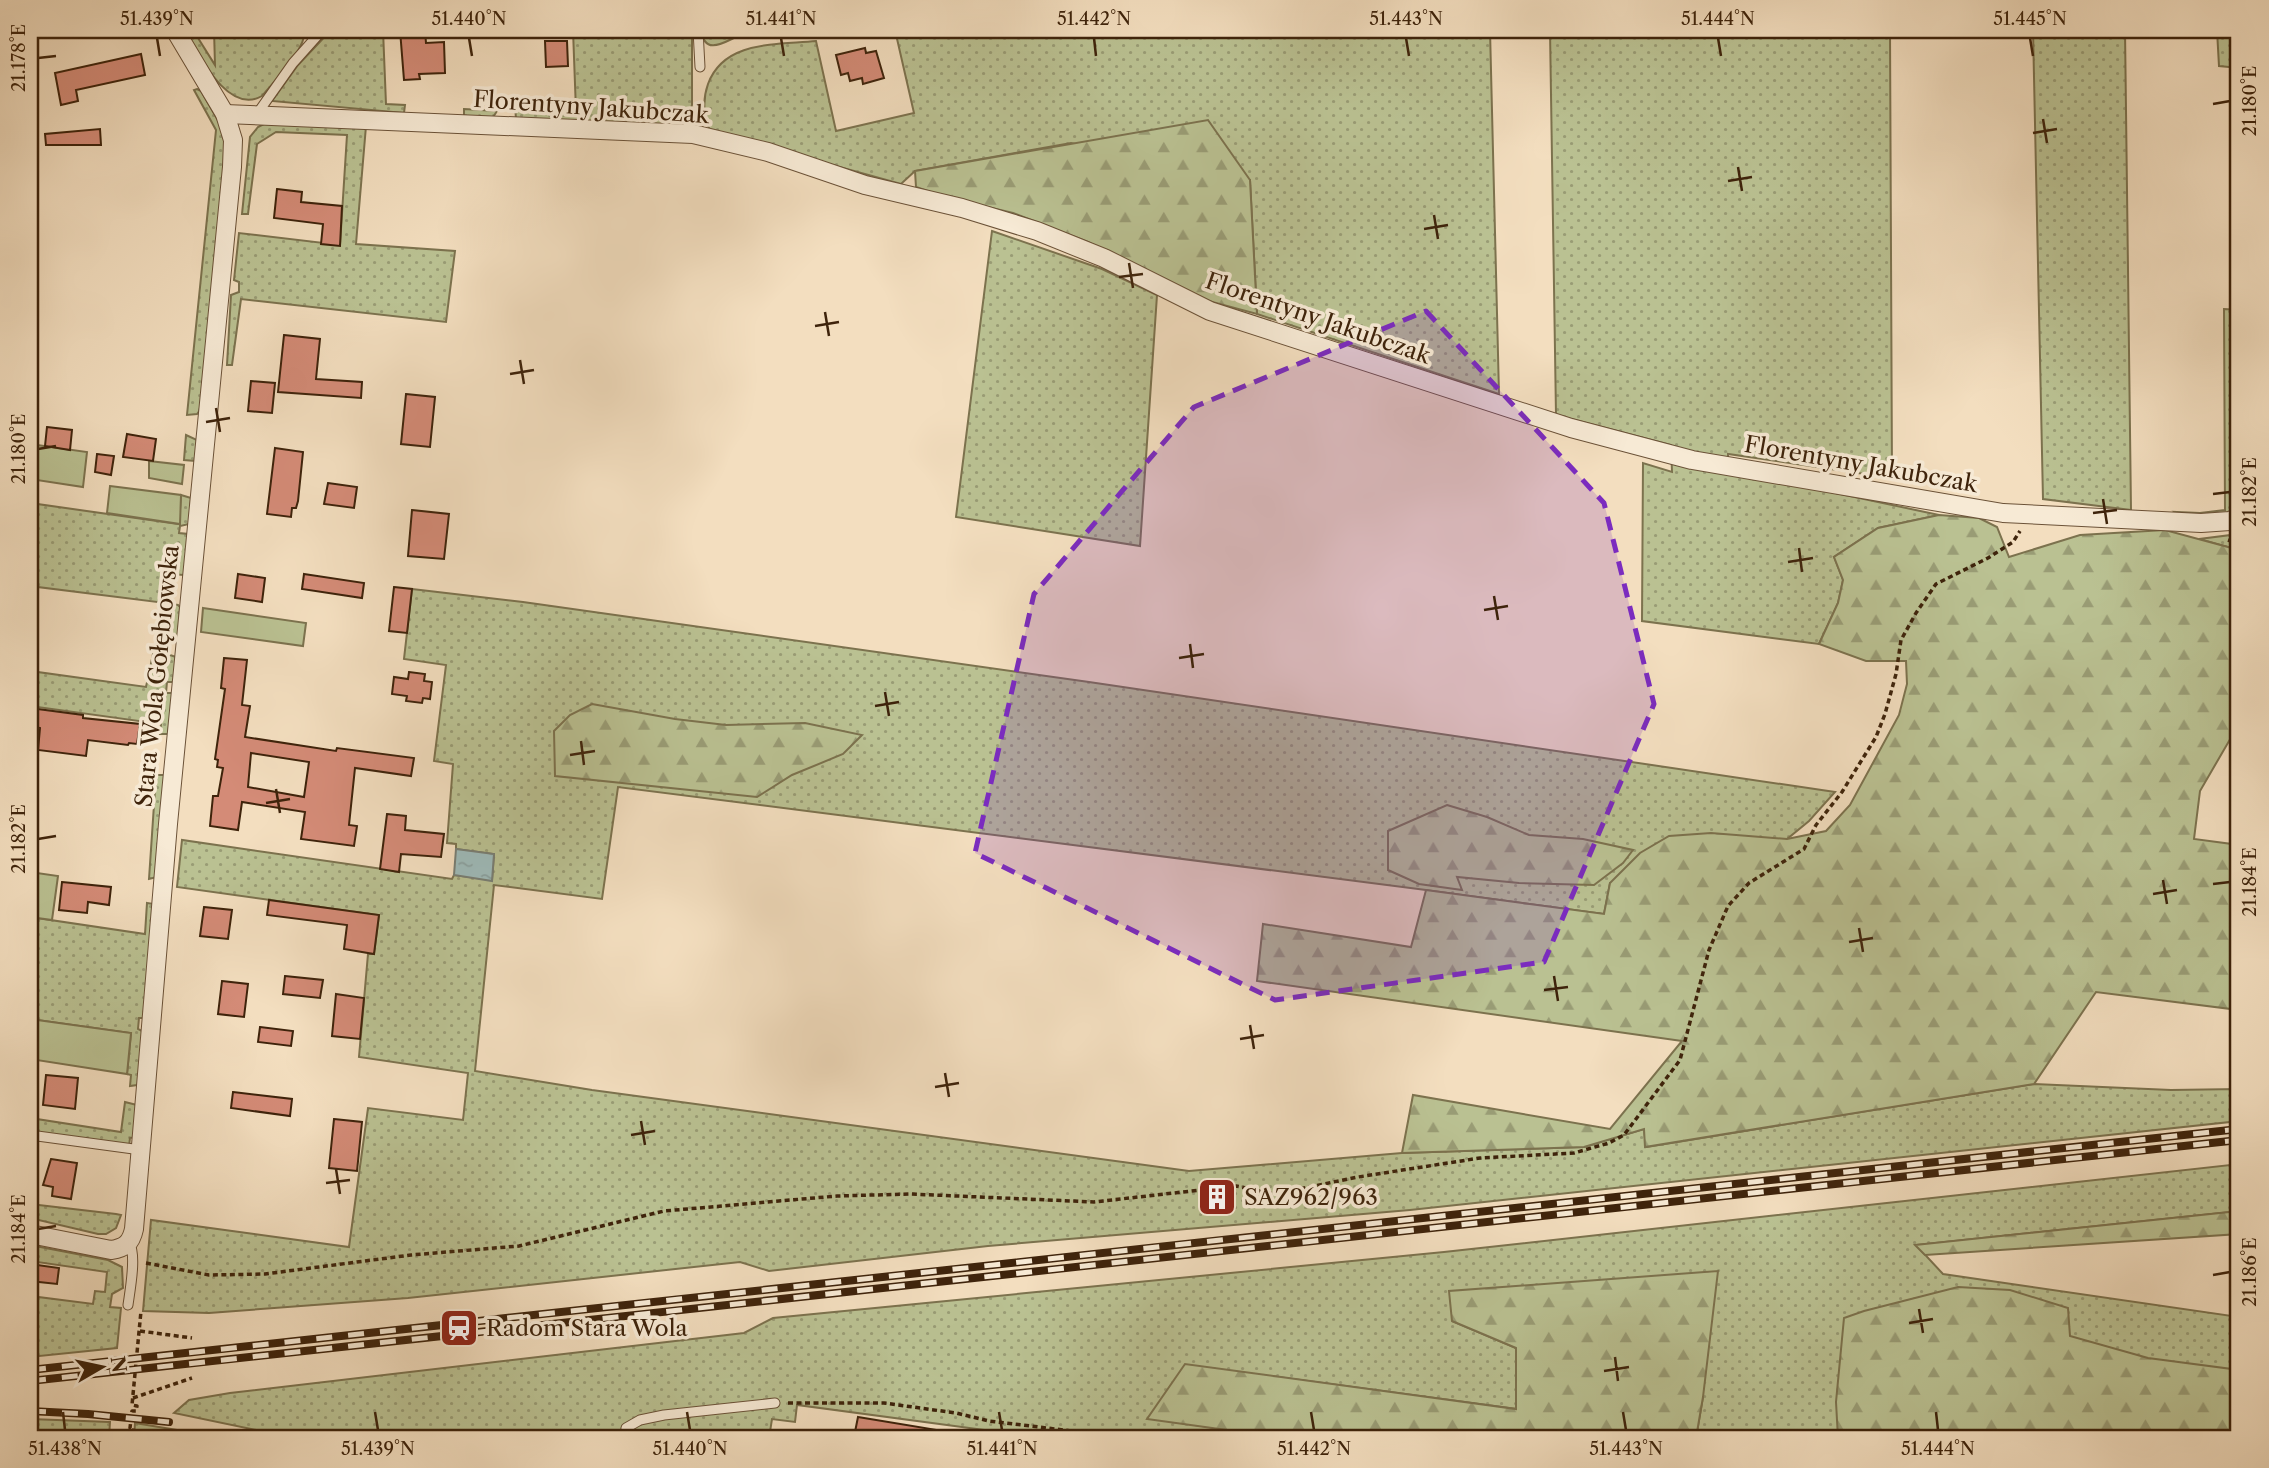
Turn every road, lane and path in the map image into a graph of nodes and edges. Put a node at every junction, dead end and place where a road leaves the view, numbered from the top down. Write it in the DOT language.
graph roads {
  1 [pos="175,30"];
  2 [pos="698,30"];
  3 [pos="318,32"];
  4 [pos="700,67"];
  5 [pos="225,114"];
  6 [pos="257,114"];
  7 [pos="2030,514"];
  8 [pos="2239,517"];
  9 [pos="30,1135"];
  10 [pos="141,1150"];
  11 [pos="30,1234"];
  12 [pos="129,1243"];
  13 [pos="143,1263"];
  14 [pos="128,1305"];
  15 [pos="140,1331"];
  16 [pos="192,1338"];
  17 [pos="192,1378"];
  18 [pos="775,1403"];
  19 [pos="129,1438"];
  20 [pos="625,1438"];
  21 [pos="1130,1438"];
  1 -- 5 [label="street, Stara Wola Gołębiowska"];
  2 -- 4 [label="lane"];
  3 -- 6 [label="lane"];
  5 -- 6 [label="street, Florentyny Jakubczak"];
  5 -- 10 [label="street, Stara Wola Gołębiowska"];
  6 -- 7 [label="street, Florentyny Jakubczak"];
  7 -- 8 [label="street, Florentyny Jakubczak"];
  7 -- 13 [label="path"];
  9 -- 10 [label="lane"];
  10 -- 12 [label="street, Stara Wola Gołębiowska"];
  11 -- 12 [label="street"];
  12 -- 14 [label="lane, Stara Wola Gołębiowska"];
  15 -- 16 [label="path"];
  17 -- 19 [label="path"];
  18 -- 20 [label="lane"];
  18 -- 21 [label="path"];
}
